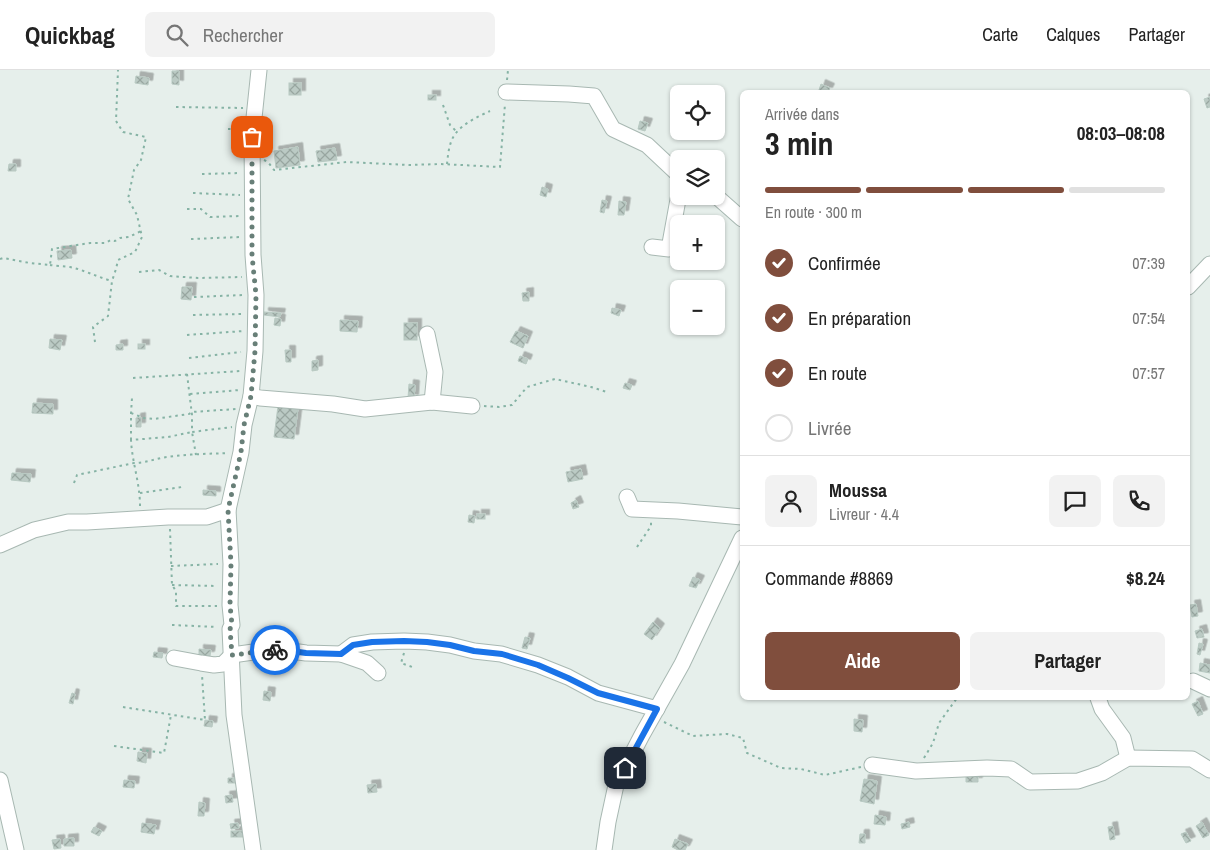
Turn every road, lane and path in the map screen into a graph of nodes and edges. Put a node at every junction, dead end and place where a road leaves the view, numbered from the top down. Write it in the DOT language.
graph roads {
  1 [pos="118,70"];
  2 [pos="259,70"];
  3 [pos="508,70"];
  4 [pos="506,92"];
  5 [pos="443,105"];
  6 [pos="176,108"];
  7 [pos="254,108"];
  8 [pos="490,110"];
  9 [pos="456,132"];
  10 [pos="252,155"];
  11 [pos="447,164"];
  12 [pos="670,166"];
  13 [pos="252,173"];
  14 [pos="202,174"];
  15 [pos="193,193"];
  16 [pos="253,195"];
  17 [pos="725,204"];
  18 [pos="677,205"];
  19 [pos="187,209"];
  20 [pos="253,216"];
  21 [pos="740,217"];
  22 [pos="141,231"];
  23 [pos="253,237"];
  24 [pos="191,239"];
  25 [pos="652,247"];
  26 [pos="0,259"];
  27 [pos="1210,264"];
  28 [pos="50,265"];
  29 [pos="138,272"];
  30 [pos="254,276"];
  31 [pos="112,281"];
  32 [pos="1190,285"];
  33 [pos="256,295"];
  34 [pos="194,297"];
  35 [pos="256,314"];
  36 [pos="193,315"];
  37 [pos="256,331"];
  38 [pos="427,334"];
  39 [pos="187,335"];
  40 [pos="96,342"];
  41 [pos="255,351"];
  42 [pos="189,358"];
  43 [pos="253,370"];
  44 [pos="187,374"];
  45 [pos="133,378"];
  46 [pos="607,392"];
  47 [pos="190,394"];
  48 [pos="132,398"];
  49 [pos="250,398"];
  50 [pos="432,402"];
  51 [pos="472,406"];
  52 [pos="192,412"];
  53 [pos="131,414"];
  54 [pos="244,425"];
  55 [pos="192,432"];
  56 [pos="131,440"];
  57 [pos="241,452"];
  58 [pos="196,455"];
  59 [pos="134,463"];
  60 [pos="74,483"];
  61 [pos="182,487"];
  62 [pos="140,493"];
  63 [pos="627,497"];
  64 [pos="228,510"];
  65 [pos="651,510"];
  66 [pos="168,517"];
  67 [pos="140,518"];
  68 [pos="740,518"];
  69 [pos="740,542"];
  70 [pos="0,545"];
  71 [pos="637,547"];
  72 [pos="231,564"];
  73 [pos="171,566"];
  74 [pos="172,585"];
  75 [pos="230,587"];
  76 [pos="230,605"];
  77 [pos="232,625"];
  78 [pos="172,626"];
  79 [pos="404,641"];
  80 [pos="341,654"];
  81 [pos="232,655"];
  82 [pos="174,658"];
  83 [pos="201,663"];
  84 [pos="415,668"];
  85 [pos="378,673"];
  86 [pos="1193,681"];
  87 [pos="1210,689"];
  88 [pos="956,700"];
  89 [pos="1099,700"];
  90 [pos="123,707"];
  91 [pos="655,713"];
  92 [pos="171,715"];
  93 [pos="114,746"];
  94 [pos="1128,758"];
  95 [pos="872,764"];
  96 [pos="905,769"];
  97 [pos="1210,770"];
  98 [pos="0,780"];
  99 [pos="4,818"];
  100 [pos="16,850"];
  101 [pos="253,850"];
  102 [pos="604,850"];
  1 -- 22 [label="path"];
  2 -- 7 [label="street"];
  3 -- 4 [label="path"];
  4 -- 11 [label="path"];
  4 -- 12 [label="street"];
  5 -- 9 [label="path"];
  6 -- 7 [label="path"];
  7 -- 10 [label="street"];
  8 -- 9 [label="path"];
  9 -- 11 [label="path"];
  10 -- 11 [label="path"];
  10 -- 13 [label="street"];
  13 -- 14 [label="path"];
  13 -- 16 [label="street"];
  15 -- 16 [label="path"];
  16 -- 20 [label="street"];
  17 -- 21 [label="street"];
  18 -- 25 [label="street"];
  19 -- 20 [label="path"];
  20 -- 23 [label="street"];
  22 -- 28 [label="path"];
  22 -- 31 [label="path"];
  23 -- 24 [label="path"];
  23 -- 30 [label="street"];
  26 -- 28 [label="path"];
  27 -- 32 [label="street"];
  28 -- 31 [label="path"];
  29 -- 30 [label="path"];
  30 -- 33 [label="street"];
  31 -- 40 [label="path"];
  33 -- 34 [label="path"];
  33 -- 35 [label="street"];
  35 -- 36 [label="path"];
  35 -- 37 [label="street"];
  37 -- 39 [label="path"];
  37 -- 41 [label="street"];
  38 -- 50 [label="street"];
  41 -- 42 [label="path"];
  41 -- 43 [label="street"];
  43 -- 44 [label="path"];
  43 -- 49 [label="street"];
  44 -- 45 [label="path"];
  44 -- 47 [label="path"];
  46 -- 51 [label="path"];
  47 -- 49 [label="path"];
  47 -- 52 [label="path"];
  48 -- 53 [label="path"];
  49 -- 50 [label="street"];
  49 -- 52 [label="path"];
  49 -- 54 [label="street"];
  50 -- 51 [label="street"];
  52 -- 53 [label="path"];
  52 -- 55 [label="path"];
  53 -- 56 [label="path"];
  54 -- 55 [label="path"];
  54 -- 57 [label="street"];
  55 -- 56 [label="path"];
  55 -- 58 [label="path"];
  56 -- 59 [label="path"];
  57 -- 58 [label="path"];
  57 -- 64 [label="street"];
  58 -- 59 [label="path"];
  59 -- 60 [label="path"];
  59 -- 62 [label="path"];
  61 -- 62 [label="path"];
  62 -- 67 [label="path"];
  63 -- 65 [label="street"];
  64 -- 66 [label="street"];
  64 -- 72 [label="street"];
  65 -- 68 [label="street"];
  65 -- 71 [label="path"];
  66 -- 67 [label="street"];
  66 -- 73 [label="path"];
  67 -- 70 [label="street"];
  69 -- 91 [label="street"];
  72 -- 73 [label="path"];
  72 -- 75 [label="street"];
  73 -- 74 [label="path"];
  74 -- 75 [label="path"];
  74 -- 76 [label="path"];
  75 -- 76 [label="street"];
  76 -- 77 [label="street"];
  77 -- 78 [label="path"];
  77 -- 81 [label="street"];
  79 -- 80 [label="street"];
  79 -- 84 [label="path"];
  79 -- 91 [label="street"];
  80 -- 81 [label="street"];
  80 -- 85 [label="street"];
  81 -- 83 [label="street"];
  81 -- 101 [label="street"];
  82 -- 83 [label="street"];
  83 -- 92 [label="path"];
  86 -- 87 [label="street"];
  88 -- 96 [label="path"];
  89 -- 94 [label="street"];
  90 -- 92 [label="path"];
  91 -- 95 [label="path"];
  91 -- 102 [label="street"];
  92 -- 93 [label="path"];
  94 -- 96 [label="street"];
  94 -- 97 [label="street"];
  95 -- 96 [label="street"];
  98 -- 99 [label="street"];
  99 -- 100 [label="street"];
}
